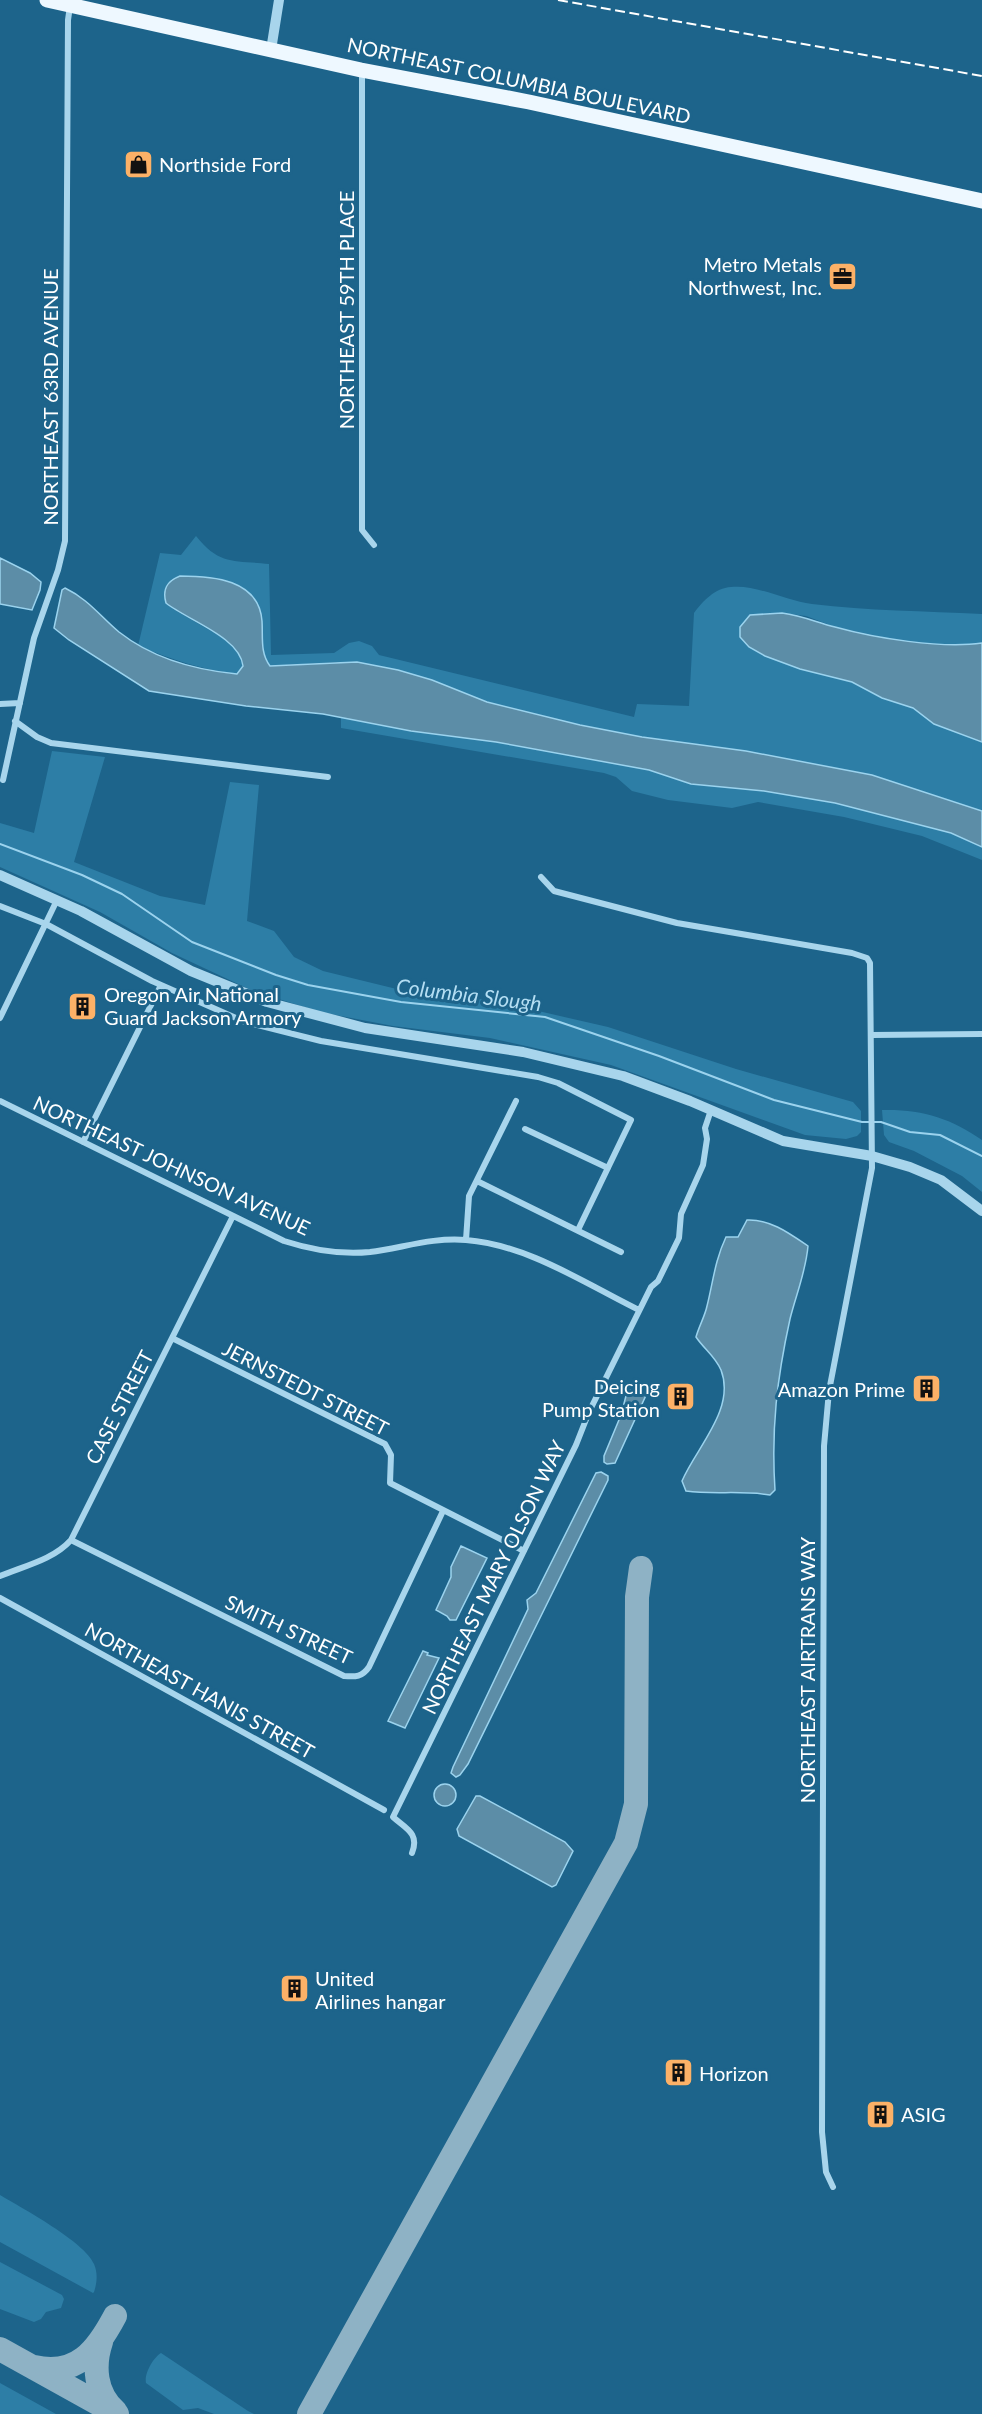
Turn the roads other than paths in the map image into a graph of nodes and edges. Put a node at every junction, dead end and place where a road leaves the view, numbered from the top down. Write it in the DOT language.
graph roads {
  1 [pos="47,0"];
  2 [pos="279,0"];
  3 [pos="70,5"];
  4 [pos="271,50"];
  5 [pos="362,70"];
  6 [pos="982,201"];
  7 [pos="374,545"];
  8 [pos="20,703"];
  9 [pos="0,704"];
  10 [pos="15,720"];
  11 [pos="328,777"];
  12 [pos="3,780"];
  13 [pos="0,875"];
  14 [pos="541,877"];
  15 [pos="58,899"];
  16 [pos="0,906"];
  17 [pos="46,924"];
  18 [pos="161,985"];
  19 [pos="0,1018"];
  20 [pos="982,1034"];
  21 [pos="872,1035"];
  22 [pos="0,1101"];
  23 [pos="516,1101"];
  24 [pos="711,1110"];
  25 [pos="525,1129"];
  26 [pos="83,1142"];
  27 [pos="872,1156"];
  28 [pos="608,1168"];
  29 [pos="477,1181"];
  30 [pos="982,1211"];
  31 [pos="233,1216"];
  32 [pos="578,1230"];
  33 [pos="466,1240"];
  34 [pos="621,1252"];
  35 [pos="639,1310"];
  36 [pos="172,1338"];
  37 [pos="443,1511"];
  38 [pos="71,1540"];
  39 [pos="524,1551"];
  40 [pos="0,1576"];
  41 [pos="0,1598"];
  42 [pos="384,1810"];
  43 [pos="412,1853"];
  44 [pos="833,2187"];
  1 -- 3 [label="main road, NORTHEAST COLUMBIA BOULEVARD"];
  2 -- 4 [label="street"];
  3 -- 4 [label="main road, NORTHEAST COLUMBIA BOULEVARD"];
  3 -- 8 [label="street, NORTHEAST 63RD AVENUE"];
  4 -- 5 [label="main road, NORTHEAST COLUMBIA BOULEVARD"];
  5 -- 6 [label="main road, NORTHEAST COLUMBIA BOULEVARD"];
  5 -- 7 [label="street, NORTHEAST 59TH PLACE"];
  8 -- 9 [label="street"];
  8 -- 10 [label="street, NORTHEAST 63RD AVENUE"];
  10 -- 11 [label="street"];
  10 -- 12 [label="street, NORTHEAST 63RD AVENUE"];
  13 -- 15 [label="street"];
  14 -- 21 [label="street, NORTHEAST AIRTRANS WAY"];
  15 -- 17 [label="street"];
  15 -- 24 [label="street"];
  16 -- 17 [label="street"];
  17 -- 18 [label="street"];
  17 -- 19 [label="street"];
  18 -- 26 [label="street"];
  18 -- 28 [label="street"];
  20 -- 21 [label="street"];
  21 -- 27 [label="street, NORTHEAST AIRTRANS WAY"];
  22 -- 26 [label="street, NORTHEAST JOHNSON AVENUE"];
  23 -- 29 [label="street"];
  24 -- 27 [label="street"];
  24 -- 35 [label="street, NORTHEAST MARY OLSON WAY"];
  25 -- 28 [label="street"];
  26 -- 31 [label="street, NORTHEAST JOHNSON AVENUE"];
  27 -- 30 [label="street"];
  27 -- 44 [label="street, NORTHEAST AIRTRANS WAY"];
  28 -- 32 [label="street"];
  29 -- 32 [label="street"];
  29 -- 33 [label="street"];
  31 -- 33 [label="street, NORTHEAST JOHNSON AVENUE"];
  31 -- 36 [label="street, CASE STREET"];
  32 -- 34 [label="street"];
  33 -- 35 [label="street, NORTHEAST JOHNSON AVENUE"];
  35 -- 39 [label="street, NORTHEAST MARY OLSON WAY"];
  36 -- 37 [label="street, JERNSTEDT STREET"];
  36 -- 38 [label="street, CASE STREET"];
  37 -- 38 [label="street, SMITH STREET"];
  37 -- 39 [label="street, JERNSTEDT STREET"];
  38 -- 40 [label="street, CASE STREET"];
  39 -- 43 [label="street, NORTHEAST MARY OLSON WAY"];
  41 -- 42 [label="street, NORTHEAST HANIS STREET"];
}
